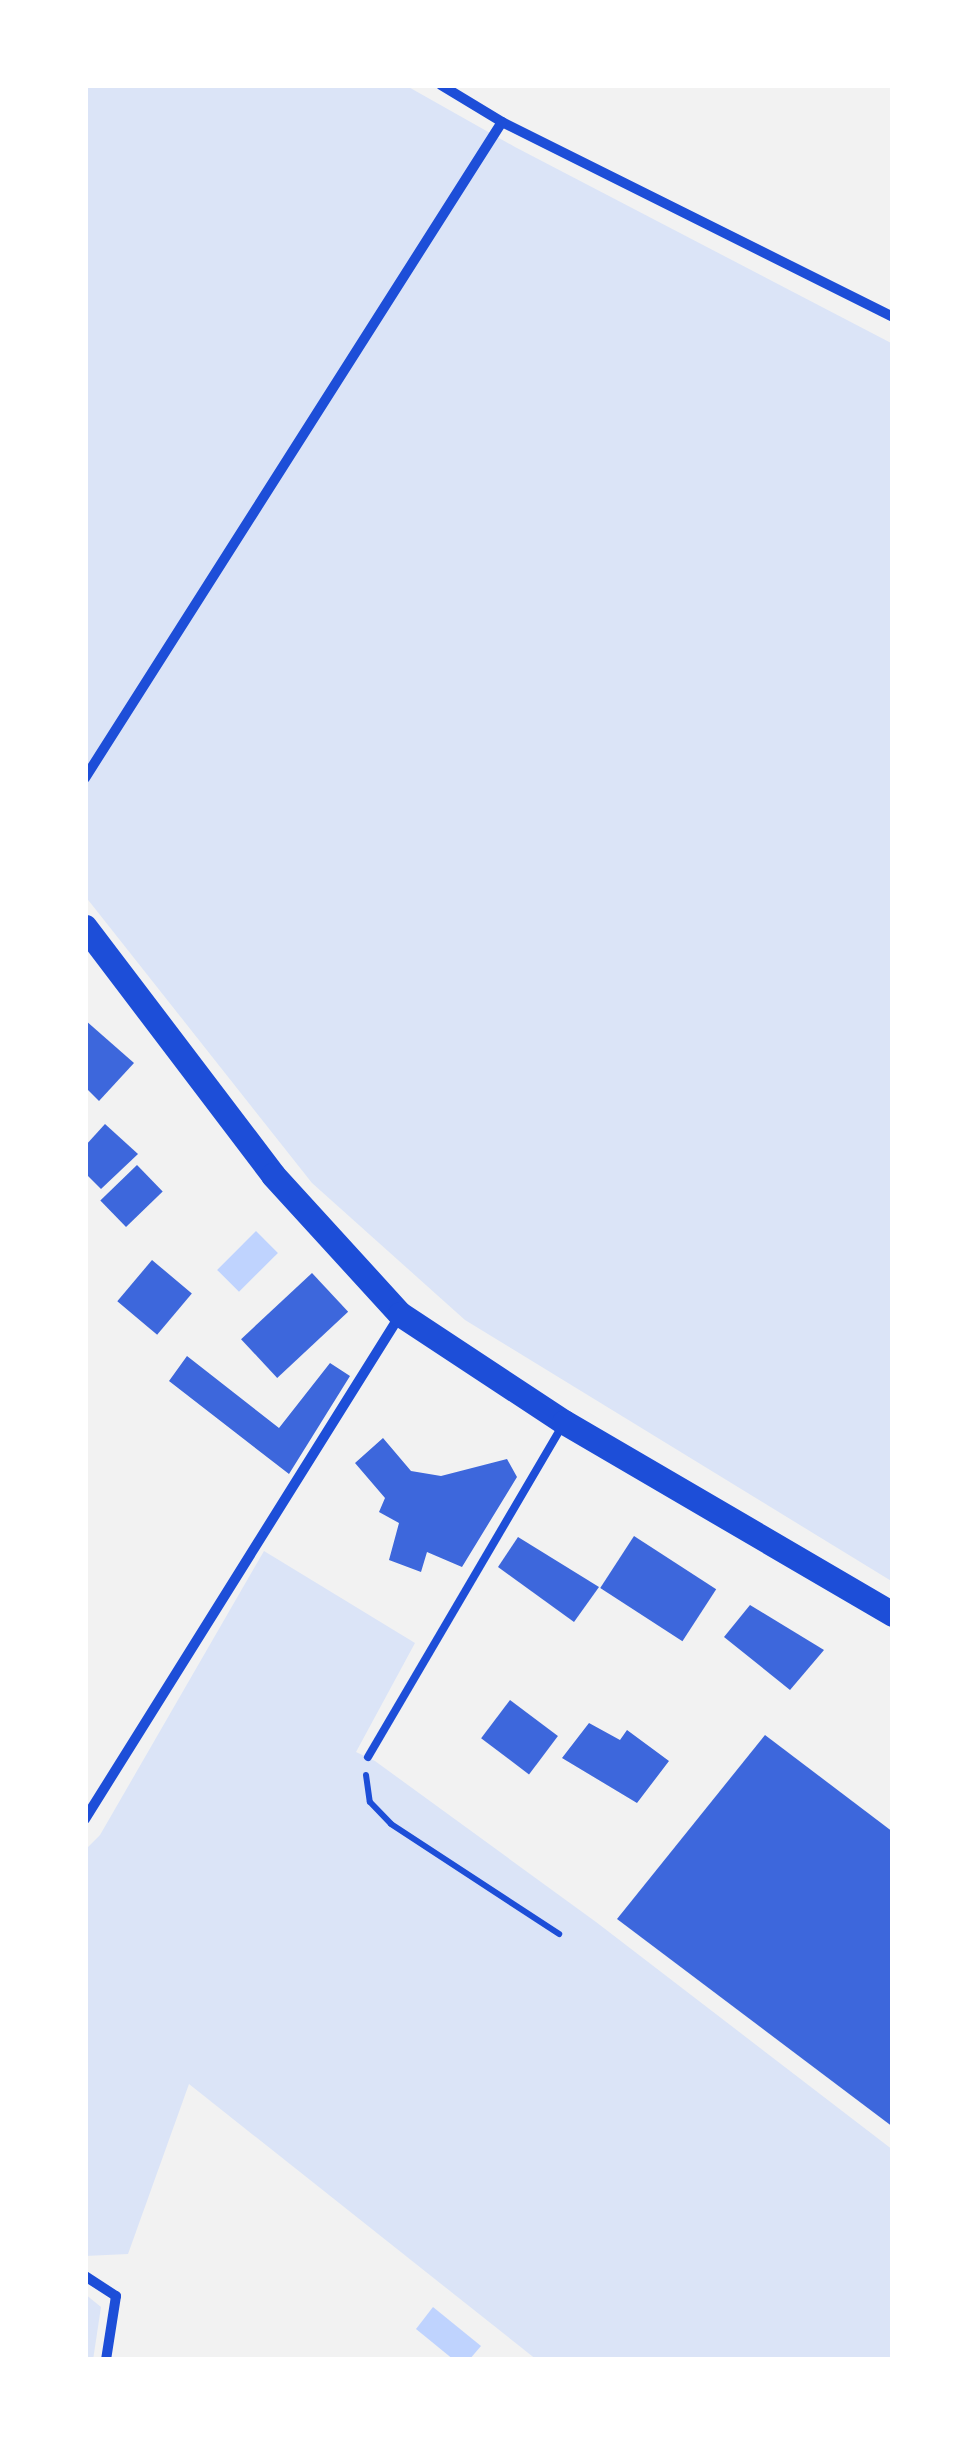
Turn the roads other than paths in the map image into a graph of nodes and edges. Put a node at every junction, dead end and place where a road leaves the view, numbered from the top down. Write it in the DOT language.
graph roads {
  1 [pos="441,85"];
  2 [pos="502,122"];
  3 [pos="893,317"];
  4 [pos="85,778"];
  5 [pos="85,927"];
  6 [pos="400,1314"];
  7 [pos="564,1422"];
  8 [pos="893,1614"];
  9 [pos="368,1757"];
  10 [pos="85,1819"];
  11 [pos="85,2276"];
  12 [pos="106,2360"];
  1 -- 2 [label="street"];
  2 -- 3 [label="street"];
  2 -- 4 [label="street"];
  5 -- 6 [label="main road"];
  6 -- 7 [label="main road"];
  6 -- 10 [label="street"];
  7 -- 8 [label="main road"];
  7 -- 9 [label="lane"];
  11 -- 12 [label="street"];
}
